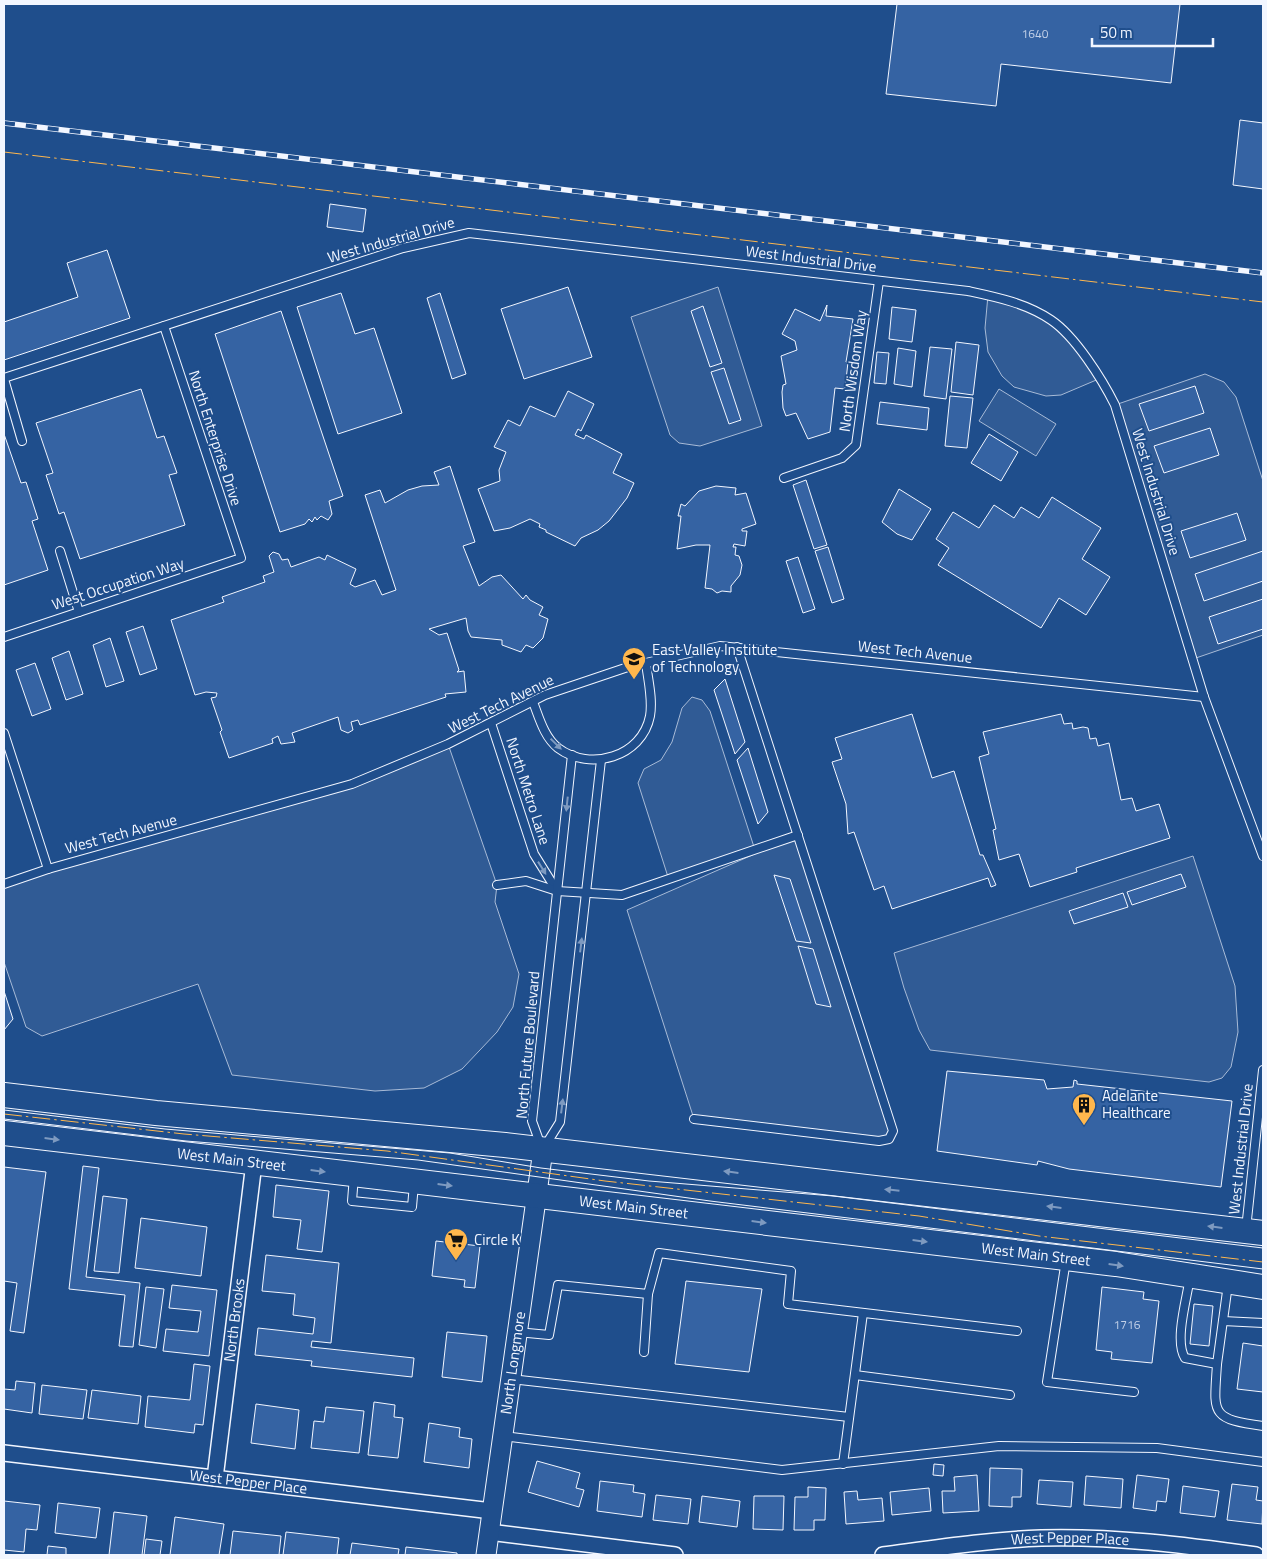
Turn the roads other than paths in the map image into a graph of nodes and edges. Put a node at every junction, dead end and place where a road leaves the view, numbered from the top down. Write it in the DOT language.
graph roads {
  1 [pos="879,281"];
  2 [pos="164,326"];
  3 [pos="4,378"];
  4 [pos="22,440"];
  5 [pos="784,478"];
  6 [pos="60,551"];
  7 [pos="241,558"];
  8 [pos="79,612"];
  9 [pos="4,637"];
  10 [pos="737,647"];
  11 [pos="646,663"];
  12 [pos="1204,697"];
  13 [pos="533,702"];
  14 [pos="491,723"];
  15 [pos="4,733"];
  16 [pos="572,755"];
  17 [pos="601,760"];
  18 [pos="798,834"];
  19 [pos="1263,856"];
  20 [pos="48,869"];
  21 [pos="4,884"];
  22 [pos="497,885"];
  23 [pos="557,892"];
  24 [pos="587,895"];
  25 [pos="1263,1070"];
  26 [pos="4,1096"];
  27 [pos="694,1119"];
  28 [pos="4,1133"];
  29 [pos="542,1161"];
  30 [pos="254,1163"];
  31 [pos="354,1175"];
  32 [pos="415,1182"];
  33 [pos="537,1196"];
  34 [pos="1254,1232"];
  35 [pos="1066,1258"];
  36 [pos="1191,1276"];
  37 [pos="1228,1281"];
  38 [pos="1263,1287"];
  39 [pos="648,1294"];
  40 [pos="863,1313"];
  41 [pos="1223,1321"];
  42 [pos="1263,1323"];
  43 [pos="1017,1331"];
  44 [pos="517,1332"];
  45 [pos="644,1352"];
  46 [pos="1217,1364"];
  47 [pos="855,1375"];
  48 [pos="510,1378"];
  49 [pos="1134,1392"];
  50 [pos="1010,1395"];
  51 [pos="849,1417"];
  52 [pos="1263,1426"];
  53 [pos="503,1436"];
  54 [pos="4,1453"];
  55 [pos="1263,1462"];
  56 [pos="843,1464"];
  57 [pos="215,1478"];
  58 [pos="492,1511"];
  59 [pos="489,1532"];
  60 [pos="583,1550"];
  61 [pos="486,1555"];
  62 [pos="675,1555"];
  63 [pos="883,1555"];
  64 [pos="1256,1555"];
  1 -- 2 [label="lane, West Industrial Drive"];
  1 -- 5 [label="lane, North Wisdom Way"];
  1 -- 12 [label="lane, West Industrial Drive"];
  2 -- 3 [label="lane, West Industrial Drive"];
  2 -- 7 [label="lane, North Enterprise Drive"];
  3 -- 4 [label="lane"];
  6 -- 8 [label="lane"];
  7 -- 8 [label="lane, West Occupation Way"];
  8 -- 9 [label="lane, West Occupation Way"];
  10 -- 11 [label="lane, West Tech Avenue"];
  10 -- 12 [label="lane, West Tech Avenue"];
  10 -- 18 [label="lane"];
  11 -- 13 [label="lane, West Tech Avenue"];
  11 -- 17 [label="lane"];
  12 -- 19 [label="lane, West Industrial Drive"];
  13 -- 14 [label="lane, West Tech Avenue"];
  13 -- 16 [label="lane, one-way"];
  14 -- 20 [label="lane, West Tech Avenue"];
  14 -- 23 [label="lane, North Metro Lane, one-way"];
  15 -- 20 [label="lane"];
  16 -- 17 [label="lane"];
  16 -- 23 [label="lane, North Future Boulevard, one-way"];
  17 -- 24 [label="lane"];
  18 -- 24 [label="lane"];
  18 -- 27 [label="lane"];
  20 -- 21 [label="lane, West Tech Avenue"];
  22 -- 23 [label="lane"];
  23 -- 24 [label="lane"];
  23 -- 29 [label="lane, North Future Boulevard"];
  29 -- 24 [label="lane, one-way"];
  25 -- 34 [label="lane, West Industrial Drive"];
  26 -- 29 [label="main road"];
  28 -- 30 [label="main road, West Main Street, one-way"];
  29 -- 33 [label="street, North Longmore"];
  34 -- 29 [label="main road, one-way"];
  30 -- 31 [label="main road, West Main Street, one-way"];
  30 -- 57 [label="street, North Brooks"];
  31 -- 32 [label="main road, West Main Street"];
  31 -- 32 [label="lane"];
  32 -- 33 [label="main road, West Main Street, one-way"];
  33 -- 35 [label="main road, West Main Street, one-way"];
  33 -- 44 [label="street, North Longmore"];
  35 -- 36 [label="main road, West Main Street, one-way"];
  35 -- 49 [label="lane"];
  36 -- 37 [label="main road, West Main Street"];
  36 -- 46 [label="lane"];
  37 -- 38 [label="main road, West Main Street"];
  37 -- 41 [label="lane"];
  39 -- 40 [label="lane"];
  39 -- 44 [label="lane"];
  39 -- 45 [label="lane"];
  40 -- 43 [label="lane"];
  40 -- 47 [label="lane"];
  41 -- 42 [label="lane"];
  41 -- 46 [label="lane"];
  44 -- 48 [label="street, North Longmore"];
  46 -- 52 [label="lane"];
  47 -- 50 [label="lane"];
  47 -- 51 [label="lane"];
  48 -- 51 [label="lane"];
  48 -- 53 [label="street, North Longmore"];
  51 -- 56 [label="lane"];
  53 -- 56 [label="lane"];
  53 -- 58 [label="street, North Longmore"];
  54 -- 57 [label="street, West Pepper Place"];
  55 -- 56 [label="lane"];
  57 -- 58 [label="street, West Pepper Place"];
  58 -- 59 [label="street, North Longmore"];
  59 -- 60 [label="street"];
  59 -- 61 [label="street, North Longmore"];
  60 -- 62 [label="street"];
  63 -- 64 [label="street, West Pepper Place"];
}
